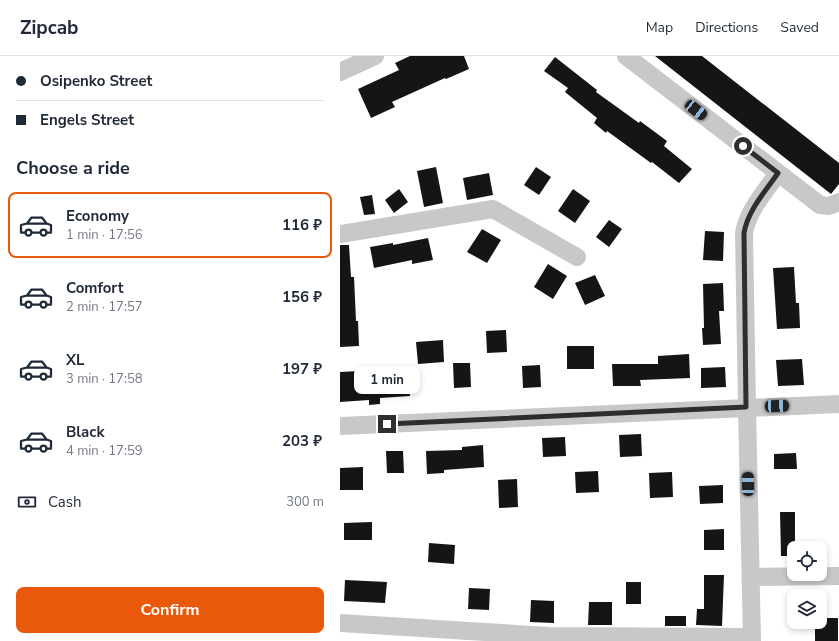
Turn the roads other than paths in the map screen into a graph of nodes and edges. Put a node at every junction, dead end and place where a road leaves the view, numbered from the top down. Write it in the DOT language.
graph roads {
  1 [pos="375,56"];
  2 [pos="626,56"];
  3 [pos="340,72"];
  4 [pos="778,173"];
  5 [pos="839,202"];
  6 [pos="340,234"];
  7 [pos="577,257"];
  8 [pos="839,404"];
  9 [pos="746,407"];
  10 [pos="340,426"];
  11 [pos="751,576"];
  12 [pos="839,576"];
  13 [pos="340,623"];
  14 [pos="752,639"];
  1 -- 3 [label="street"];
  2 -- 4 [label="street"];
  4 -- 5 [label="street"];
  4 -- 9 [label="street"];
  6 -- 7 [label="street"];
  8 -- 9 [label="street"];
  9 -- 10 [label="street"];
  9 -- 11 [label="street"];
  11 -- 12 [label="street"];
  11 -- 14 [label="street"];
  13 -- 14 [label="street"];
}
